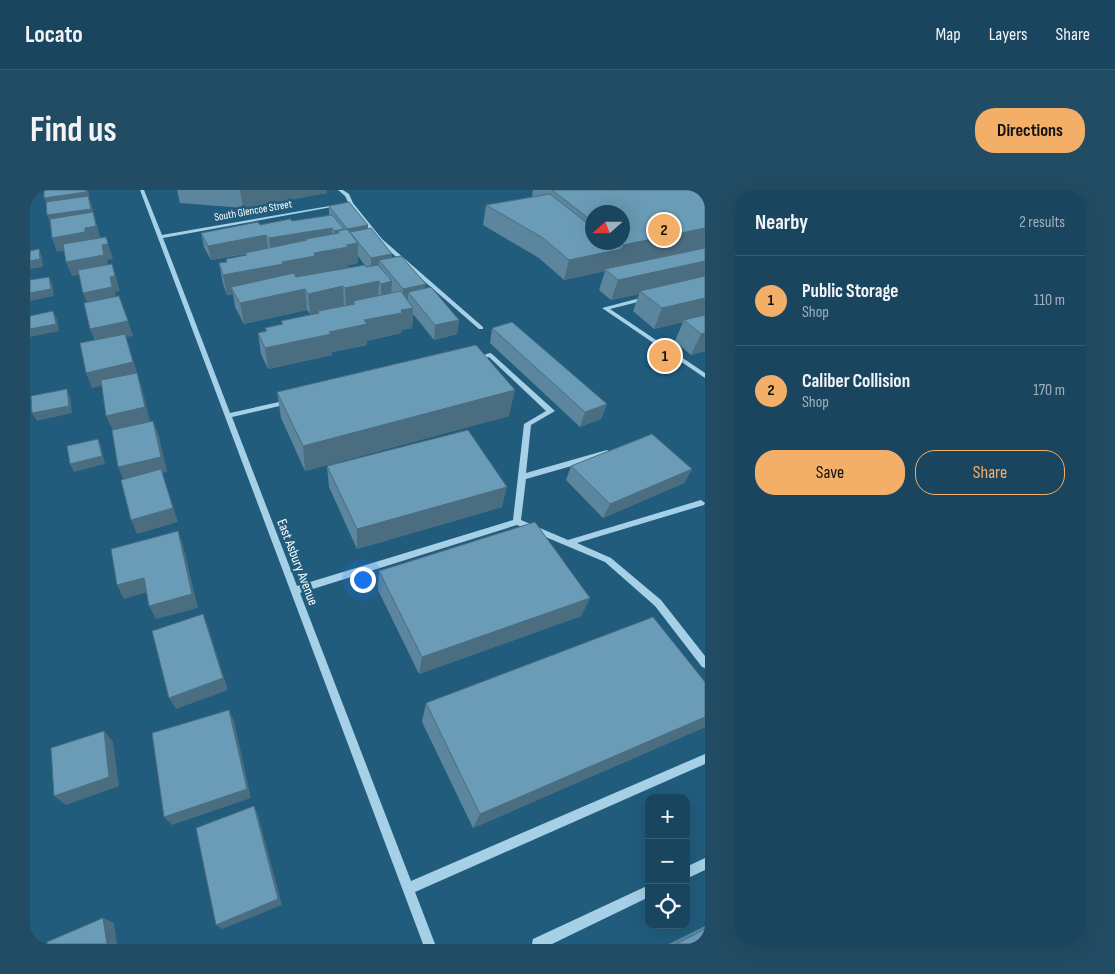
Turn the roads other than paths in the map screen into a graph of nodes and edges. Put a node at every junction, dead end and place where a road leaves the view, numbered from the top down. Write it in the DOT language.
graph roads {
  1 [pos="142,190"];
  2 [pos="340,190"];
  3 [pos="351,203"];
  4 [pos="159,237"];
  5 [pos="660,295"];
  6 [pos="481,328"];
  7 [pos="461,362"];
  8 [pos="705,376"];
  9 [pos="296,400"];
  10 [pos="228,416"];
  11 [pos="615,450"];
  12 [pos="522,477"];
  13 [pos="701,503"];
  14 [pos="517,522"];
  15 [pos="567,543"];
  16 [pos="294,591"];
  17 [pos="705,664"];
  18 [pos="705,759"];
  19 [pos="705,864"];
  20 [pos="690,871"];
  21 [pos="408,889"];
  22 [pos="645,893"];
  23 [pos="429,944"];
  24 [pos="538,944"];
  1 -- 4 [label="street, East Asbury Avenue"];
  2 -- 3 [label="street"];
  3 -- 4 [label="street, South Glencoe Street"];
  3 -- 6 [label="street"];
  4 -- 10 [label="street, East Asbury Avenue"];
  5 -- 8 [label="street"];
  7 -- 12 [label="street"];
  9 -- 10 [label="street"];
  10 -- 16 [label="street, East Asbury Avenue"];
  11 -- 12 [label="street"];
  12 -- 14 [label="street"];
  13 -- 15 [label="street"];
  14 -- 15 [label="street"];
  14 -- 16 [label="street"];
  15 -- 17 [label="street"];
  16 -- 21 [label="street, East Asbury Avenue"];
  18 -- 21 [label="street"];
  19 -- 20 [label="street"];
  21 -- 23 [label="street, East Asbury Avenue"];
  22 -- 24 [label="street"];
}
